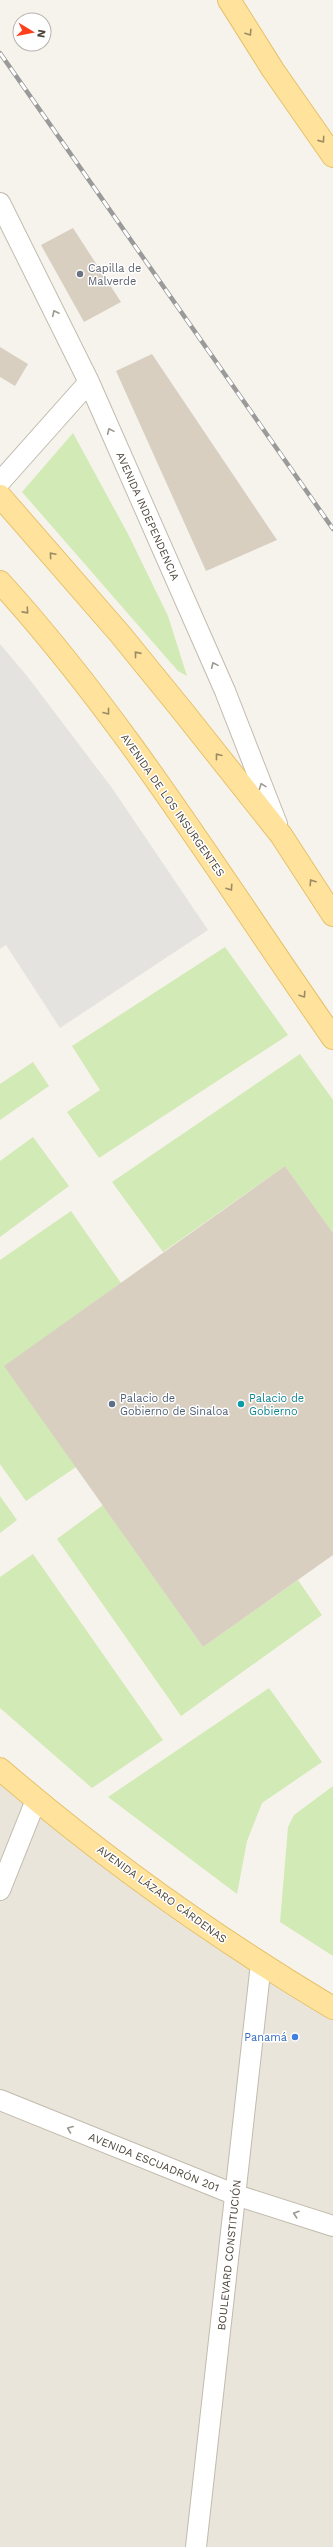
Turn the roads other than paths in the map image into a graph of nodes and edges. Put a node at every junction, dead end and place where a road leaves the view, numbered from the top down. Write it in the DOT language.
graph roads {
  1 [pos="229,0"];
  2 [pos="333,156"];
  3 [pos="0,203"];
  4 [pos="89,382"];
  5 [pos="0,482"];
  6 [pos="0,496"];
  7 [pos="0,582"];
  8 [pos="281,835"];
  9 [pos="333,915"];
  10 [pos="333,1038"];
  11 [pos="0,1768"];
  12 [pos="36,1800"];
  13 [pos="0,1890"];
  14 [pos="261,1963"];
  15 [pos="333,2008"];
  16 [pos="0,2100"];
  17 [pos="236,2195"];
  18 [pos="333,2226"];
  19 [pos="196,2547"];
  1 -- 2 [label="main road, one-way"];
  4 -- 3 [label="street, AVENIDA INDEPENDENCIA, one-way"];
  4 -- 5 [label="street"];
  8 -- 4 [label="street, AVENIDA INDEPENDENCIA, one-way"];
  8 -- 6 [label="main road, one-way"];
  7 -- 10 [label="main road, AVENIDA DE LOS INSURGENTES, one-way"];
  9 -- 8 [label="main road, one-way"];
  11 -- 12 [label="main road, AVENIDA LÁZARO CÁRDENAS"];
  12 -- 13 [label="street"];
  12 -- 14 [label="main road, AVENIDA LÁZARO CÁRDENAS"];
  14 -- 15 [label="main road, AVENIDA LÁZARO CÁRDENAS"];
  14 -- 17 [label="street, BOULEVARD CONSTITUCIÓN"];
  17 -- 16 [label="street, AVENIDA ESCUADRÓN 201, one-way"];
  18 -- 17 [label="street, AVENIDA ESCUADRÓN 201, one-way"];
  17 -- 19 [label="street, BOULEVARD CONSTITUCIÓN"];
}
